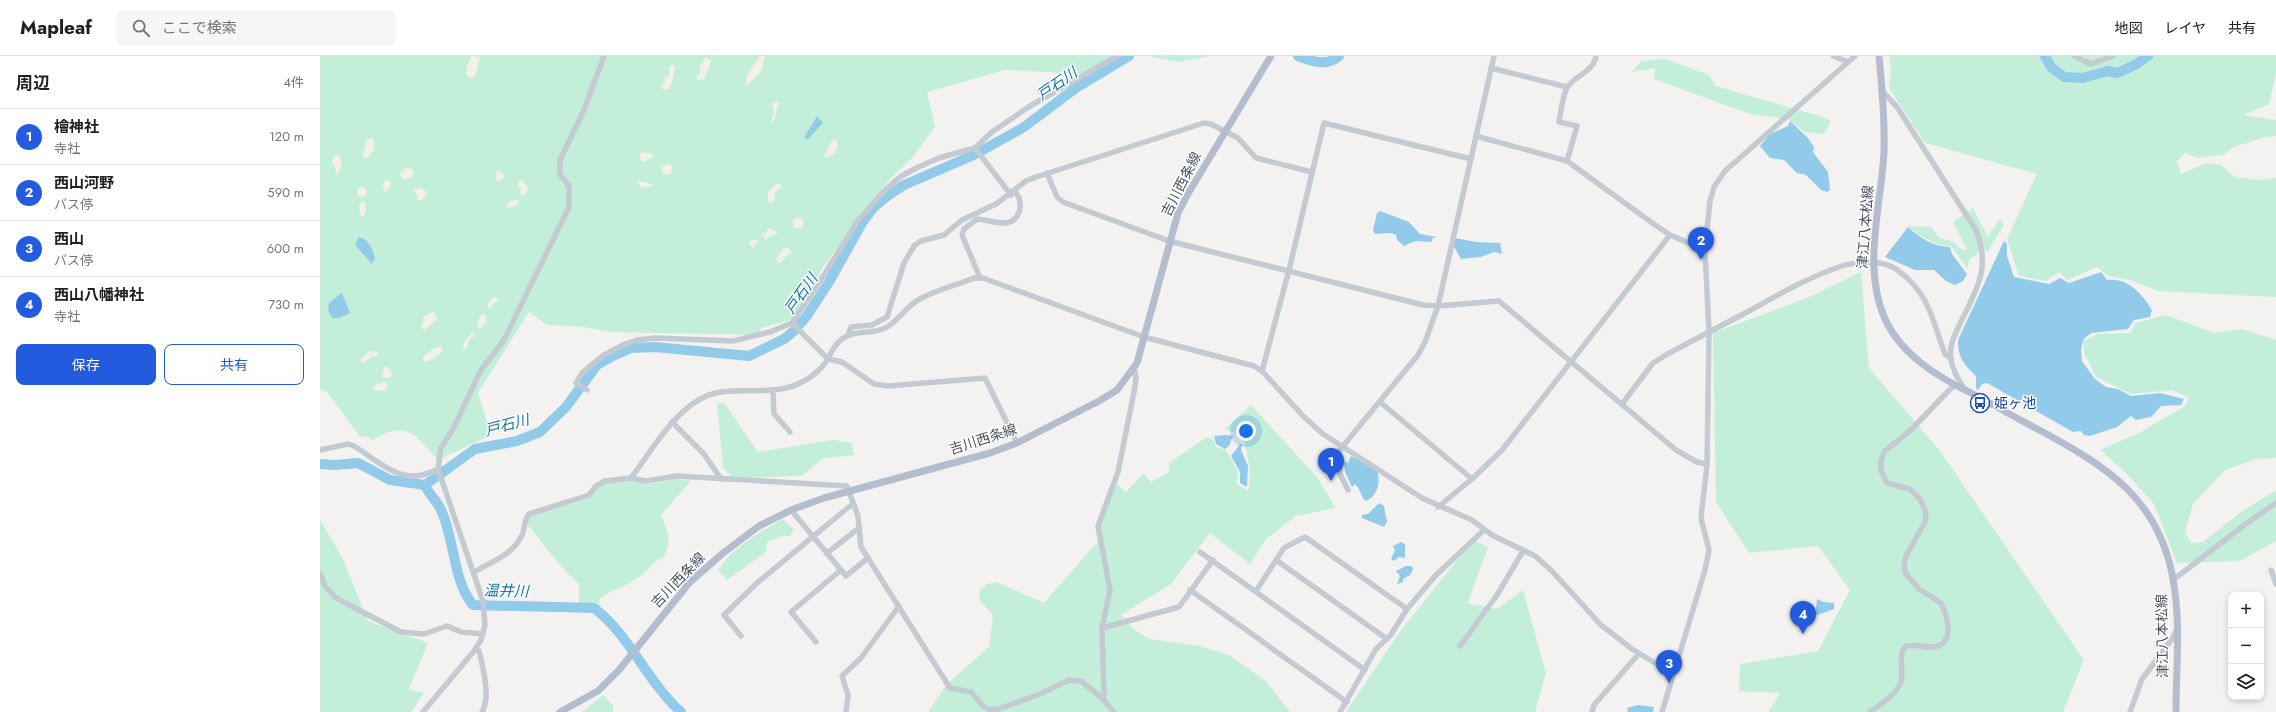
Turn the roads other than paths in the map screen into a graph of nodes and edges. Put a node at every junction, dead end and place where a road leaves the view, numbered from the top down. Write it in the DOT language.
graph roads {
  1 [pos="604,56"];
  2 [pos="1117,56"];
  3 [pos="1271,56"];
  4 [pos="1494,56"];
  5 [pos="1596,56"];
  6 [pos="1833,56"];
  7 [pos="1855,56"];
  8 [pos="1879,56"];
  9 [pos="2074,56"];
  10 [pos="2113,56"];
  11 [pos="1848,62"];
  12 [pos="1491,68"];
  13 [pos="1567,87"];
  14 [pos="1881,90"];
  15 [pos="1225,132"];
  16 [pos="1476,136"];
  17 [pos="975,148"];
  18 [pos="1471,159"];
  19 [pos="1567,161"];
  20 [pos="1312,172"];
  21 [pos="1047,173"];
  22 [pos="1013,193"];
  23 [pos="1670,235"];
  24 [pos="1169,241"];
  25 [pos="1704,250"];
  26 [pos="1874,263"];
  27 [pos="1289,270"];
  28 [pos="980,278"];
  29 [pos="1438,306"];
  30 [pos="793,324"];
  31 [pos="1709,332"];
  32 [pos="848,335"];
  33 [pos="1144,337"];
  34 [pos="828,359"];
  35 [pos="1951,359"];
  36 [pos="1572,362"];
  37 [pos="1134,367"];
  38 [pos="1262,371"];
  39 [pos="1954,385"];
  40 [pos="587,390"];
  41 [pos="1965,390"];
  42 [pos="773,391"];
  43 [pos="1380,402"];
  44 [pos="1622,404"];
  45 [pos="672,422"];
  46 [pos="790,432"];
  47 [pos="1017,443"];
  48 [pos="1341,447"];
  49 [pos="320,450"];
  50 [pos="1707,464"];
  51 [pos="438,469"];
  52 [pos="631,478"];
  53 [pos="721,479"];
  54 [pos="1472,479"];
  55 [pos="849,490"];
  56 [pos="1348,490"];
  57 [pos="2276,503"];
  58 [pos="854,505"];
  59 [pos="1438,506"];
  60 [pos="791,510"];
  61 [pos="859,528"];
  62 [pos="1484,530"];
  63 [pos="813,537"];
  64 [pos="1523,551"];
  65 [pos="1200,552"];
  66 [pos="827,553"];
  67 [pos="868,558"];
  68 [pos="1213,560"];
  69 [pos="1276,560"];
  70 [pos="841,570"];
  71 [pos="2271,570"];
  72 [pos="474,572"];
  73 [pos="320,573"];
  74 [pos="2173,580"];
  75 [pos="2276,584"];
  76 [pos="1190,590"];
  77 [pos="1256,591"];
  78 [pos="899,606"];
  79 [pos="1407,609"];
  80 [pos="1102,628"];
  81 [pos="2177,629"];
  82 [pos="482,634"];
  83 [pos="741,636"];
  84 [pos="1387,639"];
  85 [pos="816,642"];
  86 [pos="1460,646"];
  87 [pos="476,649"];
  88 [pos="1636,657"];
  89 [pos="1365,670"];
  90 [pos="1673,674"];
  91 [pos="1102,698"];
  92 [pos="1347,702"];
  93 [pos="424,712"];
  94 [pos="482,712"];
  95 [pos="560,712"];
  96 [pos="846,712"];
  97 [pos="1114,712"];
  98 [pos="1340,712"];
  99 [pos="1592,712"];
  100 [pos="1662,712"];
  101 [pos="1870,712"];
  102 [pos="2130,712"];
  103 [pos="2176,712"];
  1 -- 51 [label="street"];
  2 -- 17 [label="street"];
  3 -- 15 [label="main road, 吉川西条線"];
  4 -- 12 [label="street"];
  5 -- 13 [label="street"];
  6 -- 11 [label="street"];
  7 -- 11 [label="street"];
  8 -- 14 [label="main road, 津江八本松線"];
  9 -- 10 [label="street"];
  11 -- 25 [label="street"];
  12 -- 13 [label="street"];
  12 -- 16 [label="street"];
  13 -- 19 [label="street"];
  14 -- 26 [label="main road, 津江八本松線"];
  14 -- 35 [label="street"];
  15 -- 20 [label="street"];
  15 -- 21 [label="street"];
  15 -- 24 [label="main road, 吉川西条線"];
  16 -- 18 [label="street"];
  16 -- 19 [label="street"];
  17 -- 22 [label="street"];
  17 -- 40 [label="street"];
  18 -- 20 [label="street"];
  18 -- 29 [label="street"];
  19 -- 23 [label="street"];
  20 -- 27 [label="street"];
  21 -- 22 [label="street"];
  21 -- 24 [label="street"];
  22 -- 28 [label="street"];
  22 -- 32 [label="street"];
  23 -- 25 [label="street"];
  23 -- 36 [label="street"];
  24 -- 27 [label="street"];
  24 -- 33 [label="main road, 吉川西条線"];
  25 -- 31 [label="street"];
  26 -- 31 [label="street"];
  26 -- 35 [label="street"];
  26 -- 39 [label="main road, 津江八本松線"];
  27 -- 29 [label="street"];
  27 -- 38 [label="street"];
  28 -- 32 [label="street"];
  28 -- 33 [label="street"];
  29 -- 36 [label="street"];
  29 -- 43 [label="street"];
  30 -- 34 [label="street"];
  31 -- 44 [label="street"];
  31 -- 50 [label="street"];
  32 -- 34 [label="street"];
  33 -- 37 [label="main road, 吉川西条線"];
  33 -- 38 [label="street"];
  34 -- 42 [label="street"];
  34 -- 47 [label="street"];
  35 -- 41 [label="street"];
  36 -- 44 [label="street"];
  36 -- 54 [label="street"];
  37 -- 47 [label="main road, 吉川西条線"];
  37 -- 80 [label="street"];
  38 -- 48 [label="street"];
  39 -- 41 [label="main road, 津江八本松線"];
  39 -- 101 [label="street"];
  41 -- 74 [label="main road, 津江八本松線"];
  42 -- 45 [label="street"];
  42 -- 46 [label="street"];
  43 -- 48 [label="street"];
  43 -- 54 [label="street"];
  44 -- 50 [label="street"];
  45 -- 52 [label="street"];
  45 -- 53 [label="street"];
  47 -- 55 [label="main road, 吉川西条線"];
  48 -- 56 [label="street"];
  48 -- 59 [label="street"];
  49 -- 51 [label="street"];
  50 -- 90 [label="street"];
  51 -- 72 [label="street"];
  52 -- 53 [label="street"];
  52 -- 72 [label="street"];
  53 -- 55 [label="street"];
  54 -- 59 [label="street"];
  55 -- 58 [label="street"];
  55 -- 60 [label="main road, 吉川西条線"];
  57 -- 74 [label="street"];
  58 -- 61 [label="street"];
  58 -- 63 [label="street"];
  59 -- 62 [label="street"];
  60 -- 63 [label="street"];
  60 -- 95 [label="main road, 吉川西条線"];
  61 -- 66 [label="street"];
  61 -- 67 [label="street"];
  62 -- 64 [label="street"];
  62 -- 79 [label="street"];
  63 -- 66 [label="street"];
  63 -- 83 [label="street"];
  64 -- 86 [label="street"];
  64 -- 90 [label="street"];
  65 -- 68 [label="street"];
  66 -- 70 [label="street"];
  67 -- 70 [label="street"];
  67 -- 78 [label="street"];
  68 -- 76 [label="street"];
  68 -- 77 [label="street"];
  69 -- 77 [label="street"];
  69 -- 79 [label="street"];
  69 -- 84 [label="street"];
  70 -- 85 [label="street"];
  71 -- 75 [label="street"];
  72 -- 82 [label="street"];
  73 -- 82 [label="street"];
  74 -- 81 [label="main road, 津江八本松線"];
  76 -- 80 [label="street"];
  76 -- 92 [label="street"];
  77 -- 89 [label="street"];
  78 -- 91 [label="street"];
  78 -- 96 [label="street"];
  79 -- 84 [label="street"];
  80 -- 91 [label="street"];
  81 -- 102 [label="street"];
  81 -- 103 [label="main road, 津江八本松線"];
  82 -- 87 [label="street"];
  84 -- 89 [label="street"];
  87 -- 93 [label="street"];
  87 -- 94 [label="street"];
  88 -- 99 [label="street"];
  89 -- 92 [label="street"];
  90 -- 100 [label="street"];
  91 -- 97 [label="street"];
  92 -- 98 [label="street"];
}
